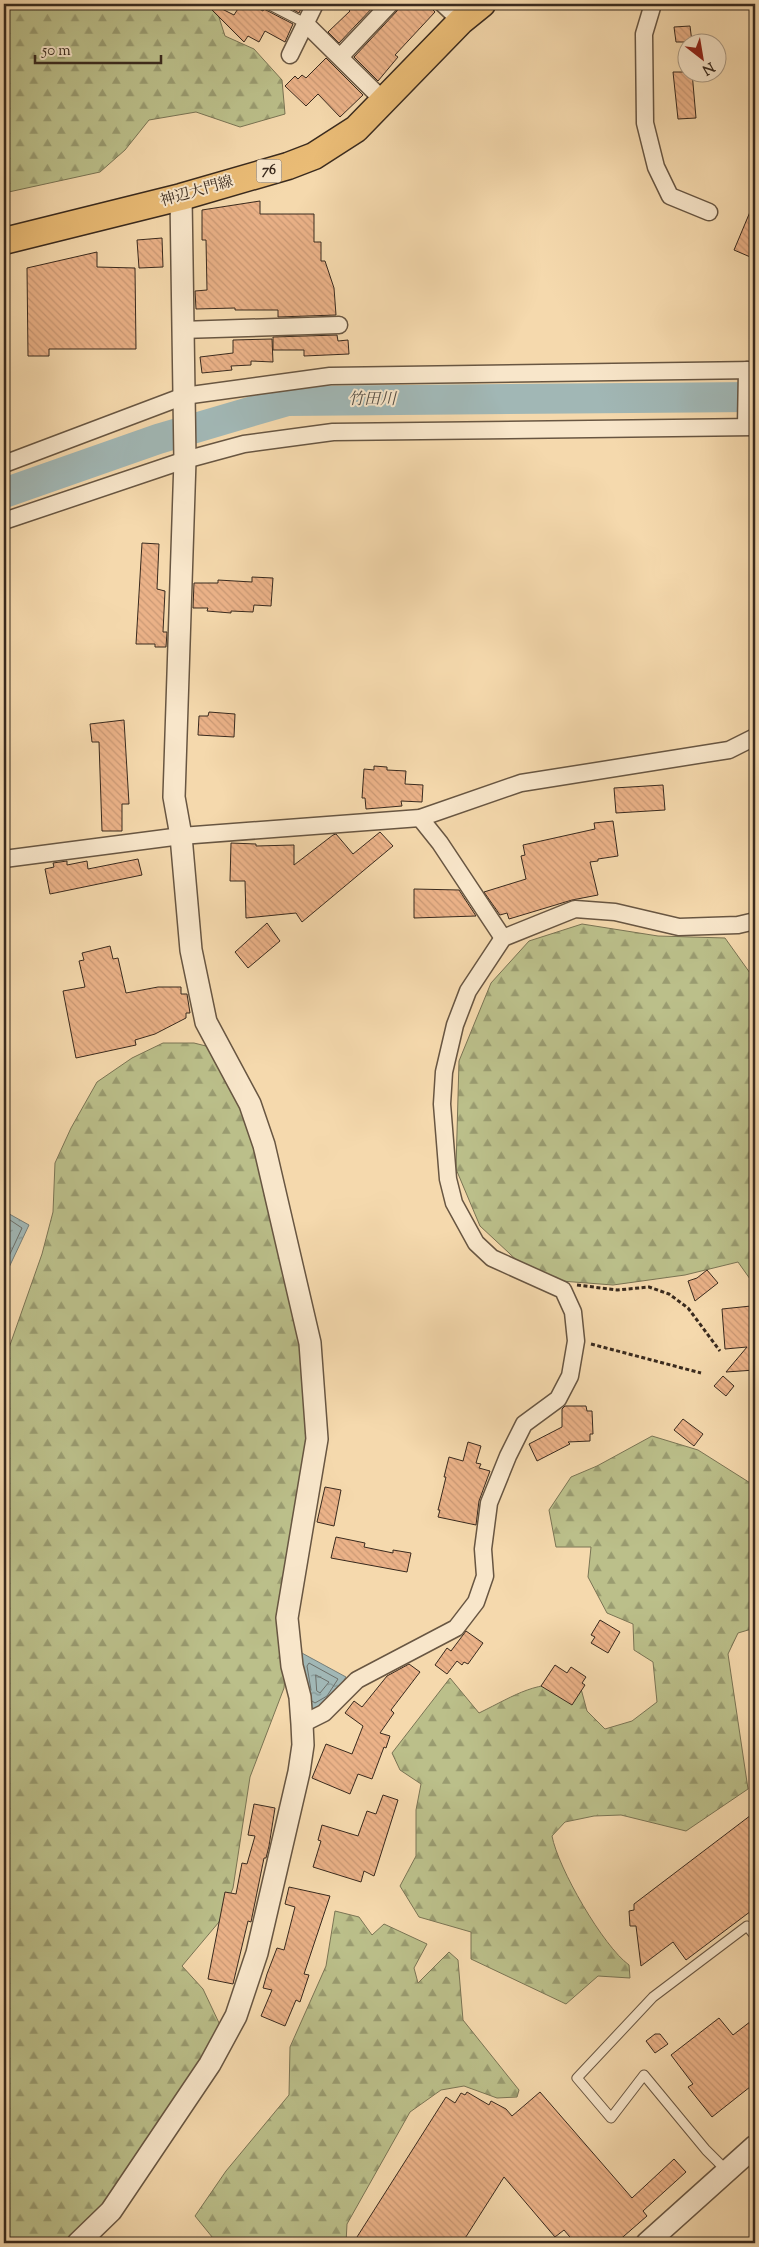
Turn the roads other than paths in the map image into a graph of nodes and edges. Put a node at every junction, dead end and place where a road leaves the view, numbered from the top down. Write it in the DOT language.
graph roads {
  1 [pos="268,4"];
  2 [pos="315,4"];
  3 [pos="390,4"];
  4 [pos="482,4"];
  5 [pos="653,4"];
  6 [pos="452,12"];
  7 [pos="305,23"];
  8 [pos="290,55"];
  9 [pos="340,57"];
  10 [pos="384,101"];
  11 [pos="181,197"];
  12 [pos="709,212"];
  13 [pos="4,241"];
  14 [pos="339,325"];
  15 [pos="182,330"];
  16 [pos="750,371"];
  17 [pos="184,399"];
  18 [pos="749,425"];
  19 [pos="184,457"];
  20 [pos="4,464"];
  21 [pos="4,521"];
  22 [pos="755,737"];
  23 [pos="420,818"];
  24 [pos="181,836"];
  25 [pos="4,859"];
  26 [pos="755,921"];
  27 [pos="502,938"];
  28 [pos="302,1724"];
  29 [pos="755,1936"];
  30 [pos="755,2146"];
  31 [pos="728,2171"];
  32 [pos="78,2243"];
  33 [pos="647,2243"];
  1 -- 7 [label="lane"];
  2 -- 7 [label="street"];
  3 -- 9 [label="street"];
  4 -- 6 [label="main road, 神辺大門線 / 76"];
  5 -- 12 [label="street"];
  6 -- 10 [label="main road, 神辺大門線 / 76"];
  7 -- 8 [label="street"];
  7 -- 9 [label="street"];
  9 -- 10 [label="street"];
  10 -- 11 [label="main road, 神辺大門線 / 76"];
  11 -- 13 [label="main road, 神辺大門線 / 76"];
  11 -- 15 [label="street"];
  14 -- 15 [label="street"];
  15 -- 17 [label="street"];
  16 -- 17 [label="street"];
  16 -- 18 [label="street"];
  17 -- 19 [label="street"];
  17 -- 20 [label="street"];
  18 -- 19 [label="street"];
  19 -- 21 [label="street"];
  19 -- 24 [label="street"];
  22 -- 23 [label="street"];
  23 -- 24 [label="street"];
  23 -- 27 [label="street"];
  24 -- 25 [label="street"];
  24 -- 28 [label="street"];
  26 -- 27 [label="street"];
  27 -- 28 [label="street"];
  28 -- 32 [label="street"];
  29 -- 31 [label="lane"];
  30 -- 31 [label="street"];
  31 -- 33 [label="street"];
}
